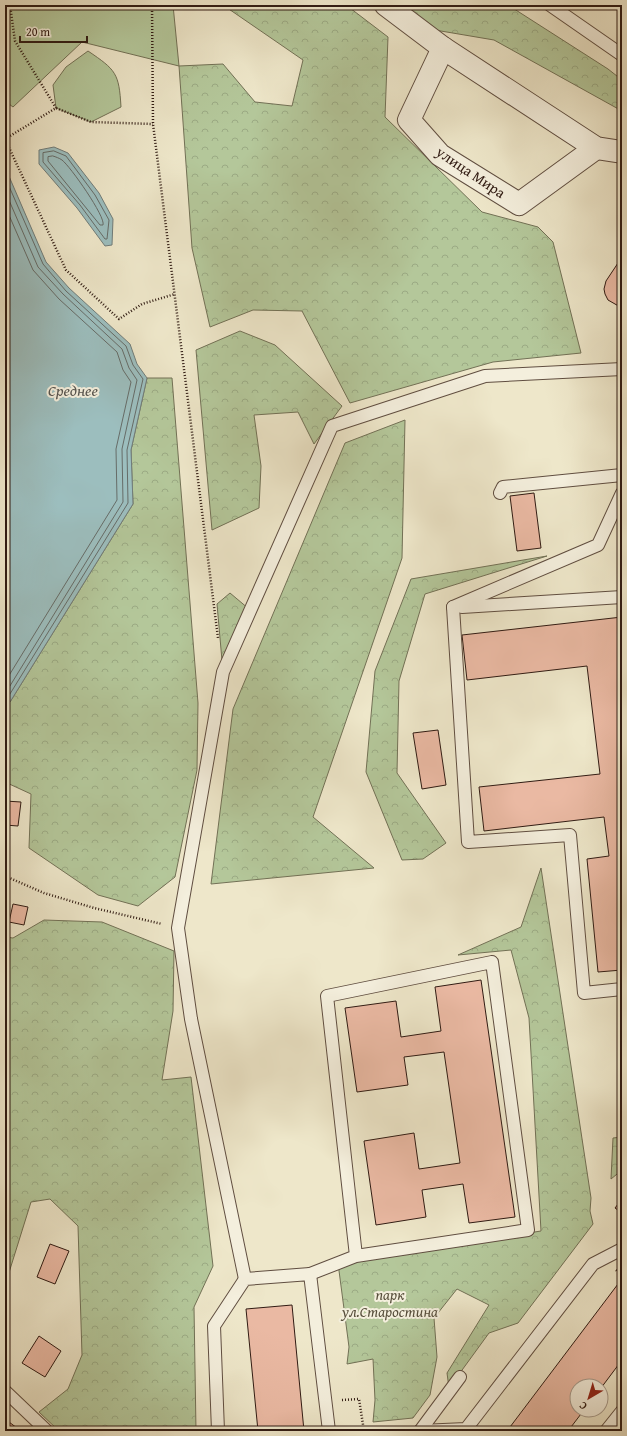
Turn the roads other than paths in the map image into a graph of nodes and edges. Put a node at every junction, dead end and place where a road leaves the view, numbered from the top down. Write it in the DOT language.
graph roads {
  1 [pos="386,5"];
  2 [pos="550,5"];
  3 [pos="443,48"];
  4 [pos="622,54"];
  5 [pos="596,148"];
  6 [pos="622,152"];
  7 [pos="622,369"];
  8 [pos="622,475"];
  9 [pos="500,493"];
  10 [pos="622,493"];
  11 [pos="622,597"];
  12 [pos="452,607"];
  13 [pos="622,989"];
  14 [pos="622,1248"];
  15 [pos="356,1256"];
  16 [pos="310,1274"];
  17 [pos="245,1279"];
  18 [pos="460,1377"];
  19 [pos="5,1391"];
  20 [pos="622,1411"];
  21 [pos="48,1431"];
  22 [pos="218,1431"];
  23 [pos="329,1431"];
  24 [pos="420,1431"];
  25 [pos="606,1431"];
  1 -- 3 [label="street"];
  2 -- 4 [label="lane"];
  3 -- 5 [label="street"];
  3 -- 5 [label="street, улица Мира"];
  5 -- 6 [label="street"];
  7 -- 17 [label="lane"];
  8 -- 9 [label="lane"];
  10 -- 12 [label="lane"];
  11 -- 12 [label="lane"];
  12 -- 13 [label="lane"];
  14 -- 24 [label="lane"];
  15 -- 15 [label="lane"];
  15 -- 16 [label="lane"];
  16 -- 17 [label="lane"];
  16 -- 23 [label="lane"];
  17 -- 22 [label="lane"];
  18 -- 24 [label="lane"];
  19 -- 21 [label="lane"];
  20 -- 25 [label="lane"];
}
